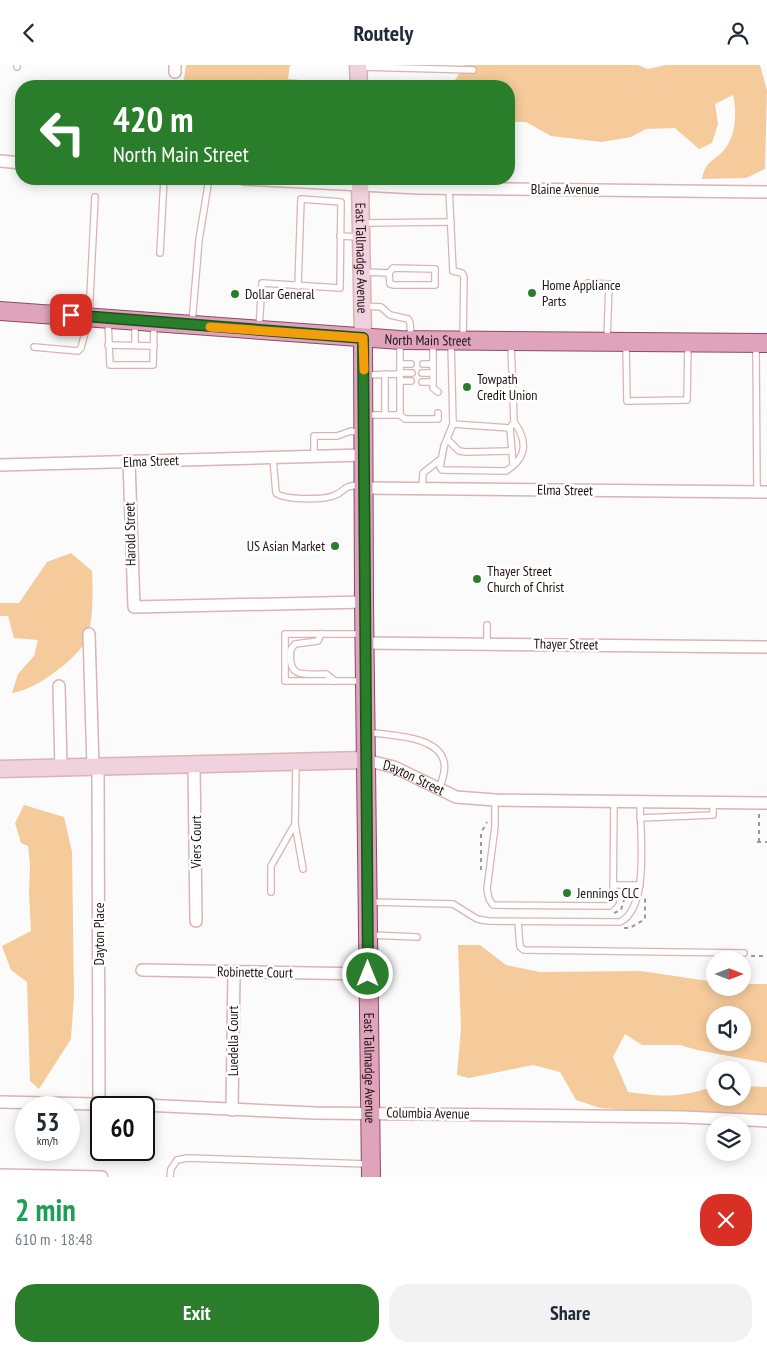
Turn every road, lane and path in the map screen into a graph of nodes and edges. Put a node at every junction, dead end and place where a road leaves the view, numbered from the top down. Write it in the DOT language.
graph roads {
  1 [pos="358,66"];
  2 [pos="473,70"];
  3 [pos="359,80"];
  4 [pos="0,161"];
  5 [pos="15,162"];
  6 [pos="164,185"];
  7 [pos="208,185"];
  8 [pos="360,185"];
  9 [pos="396,185"];
  10 [pos="449,188"];
  11 [pos="767,192"];
  12 [pos="95,197"];
  13 [pos="451,222"];
  14 [pos="361,230"];
  15 [pos="340,236"];
  16 [pos="160,253"];
  17 [pos="362,272"];
  18 [pos="389,273"];
  19 [pos="588,283"];
  20 [pos="298,286"];
  21 [pos="362,306"];
  22 [pos="0,311"];
  23 [pos="89,317"];
  24 [pos="108,319"];
  25 [pos="135,321"];
  26 [pos="154,323"];
  27 [pos="192,325"];
  28 [pos="259,330"];
  29 [pos="363,338"];
  30 [pos="406,340"];
  31 [pos="433,340"];
  32 [pos="457,340"];
  33 [pos="511,341"];
  34 [pos="607,342"];
  35 [pos="626,342"];
  36 [pos="688,343"];
  37 [pos="761,343"];
  38 [pos="108,345"];
  39 [pos="135,345"];
  40 [pos="154,345"];
  41 [pos="34,347"];
  42 [pos="400,364"];
  43 [pos="411,364"];
  44 [pos="422,364"];
  45 [pos="433,364"];
  46 [pos="412,373"];
  47 [pos="422,373"];
  48 [pos="433,373"];
  49 [pos="364,375"];
  50 [pos="385,375"];
  51 [pos="400,376"];
  52 [pos="412,381"];
  53 [pos="422,381"];
  54 [pos="438,413"];
  55 [pos="364,415"];
  56 [pos="385,415"];
  57 [pos="400,415"];
  58 [pos="514,422"];
  59 [pos="453,424"];
  60 [pos="510,428"];
  61 [pos="364,433"];
  62 [pos="448,440"];
  63 [pos="512,451"];
  64 [pos="363,455"];
  65 [pos="314,457"];
  66 [pos="273,458"];
  67 [pos="441,459"];
  68 [pos="129,461"];
  69 [pos="513,463"];
  70 [pos="0,465"];
  71 [pos="363,487"];
  72 [pos="422,489"];
  73 [pos="762,492"];
  74 [pos="364,602"];
  75 [pos="487,625"];
  76 [pos="89,634"];
  77 [pos="321,634"];
  78 [pos="364,639"];
  79 [pos="487,643"];
  80 [pos="767,647"];
  81 [pos="335,681"];
  82 [pos="365,681"];
  83 [pos="59,686"];
  84 [pos="366,732"];
  85 [pos="365,760"];
  86 [pos="296,761"];
  87 [pos="194,764"];
  88 [pos="95,765"];
  89 [pos="61,767"];
  90 [pos="0,769"];
  91 [pos="439,790"];
  92 [pos="495,800"];
  93 [pos="614,802"];
  94 [pos="640,802"];
  95 [pos="713,802"];
  96 [pos="767,803"];
  97 [pos="759,814"];
  98 [pos="640,818"];
  99 [pos="295,824"];
  100 [pos="767,842"];
  101 [pos="303,869"];
  102 [pos="614,885"];
  103 [pos="640,885"];
  104 [pos="271,892"];
  105 [pos="368,901"];
  106 [pos="196,921"];
  107 [pos="518,922"];
  108 [pos="368,935"];
  109 [pos="417,937"];
  110 [pos="706,952"];
  111 [pos="751,956"];
  112 [pos="767,956"];
  113 [pos="142,970"];
  114 [pos="234,973"];
  115 [pos="368,974"];
  116 [pos="99,1096"];
  117 [pos="0,1102"];
  118 [pos="90,1103"];
  119 [pos="155,1106"];
  120 [pos="232,1110"];
  121 [pos="370,1113"];
  122 [pos="767,1121"];
  123 [pos="371,1171"];
  124 [pos="0,1175"];
  125 [pos="102,1177"];
  126 [pos="170,1177"];
  1 -- 2 [label="lane"];
  1 -- 3 [label="street"];
  4 -- 5 [label="street"];
  6 -- 16 [label="lane"];
  7 -- 27 [label="lane"];
  8 -- 14 [label="street, East Tallmadge Avenue"];
  9 -- 10 [label="street, Blaine Avenue"];
  10 -- 11 [label="street, Blaine Avenue"];
  10 -- 13 [label="lane"];
  12 -- 23 [label="lane"];
  13 -- 14 [label="lane"];
  13 -- 32 [label="lane"];
  14 -- 15 [label="lane"];
  14 -- 17 [label="street, East Tallmadge Avenue"];
  15 -- 20 [label="lane"];
  15 -- 20 [label="lane"];
  17 -- 18 [label="lane"];
  17 -- 21 [label="street, East Tallmadge Avenue"];
  18 -- 18 [label="lane"];
  19 -- 34 [label="lane"];
  20 -- 28 [label="lane"];
  21 -- 29 [label="street, East Tallmadge Avenue"];
  21 -- 30 [label="lane"];
  22 -- 23 [label="main road, North Main Street"];
  23 -- 24 [label="main road, North Main Street"];
  23 -- 41 [label="lane"];
  24 -- 25 [label="main road, North Main Street"];
  24 -- 38 [label="lane"];
  25 -- 26 [label="main road, North Main Street"];
  25 -- 39 [label="lane"];
  26 -- 27 [label="main road, North Main Street"];
  26 -- 40 [label="lane"];
  27 -- 28 [label="main road, North Main Street"];
  28 -- 29 [label="main road, North Main Street"];
  29 -- 30 [label="main road, North Main Street"];
  29 -- 49 [label="main road, East Tallmadge Avenue"];
  30 -- 31 [label="main road, North Main Street"];
  30 -- 42 [label="lane"];
  31 -- 32 [label="main road, North Main Street"];
  31 -- 45 [label="lane"];
  32 -- 33 [label="main road, North Main Street"];
  32 -- 59 [label="lane"];
  33 -- 34 [label="main road, North Main Street"];
  33 -- 58 [label="lane"];
  34 -- 35 [label="main road, North Main Street"];
  35 -- 36 [label="main road, North Main Street"];
  35 -- 36 [label="lane"];
  36 -- 37 [label="main road, North Main Street"];
  37 -- 73 [label="lane"];
  38 -- 39 [label="lane"];
  38 -- 40 [label="lane"];
  39 -- 40 [label="lane"];
  42 -- 43 [label="lane"];
  42 -- 51 [label="lane"];
  44 -- 45 [label="lane"];
  45 -- 48 [label="lane"];
  46 -- 51 [label="lane"];
  47 -- 48 [label="lane"];
  48 -- 53 [label="lane"];
  49 -- 50 [label="lane"];
  49 -- 55 [label="main road, East Tallmadge Avenue"];
  50 -- 51 [label="lane"];
  50 -- 56 [label="lane"];
  51 -- 52 [label="lane"];
  51 -- 57 [label="lane"];
  54 -- 57 [label="lane"];
  55 -- 56 [label="lane"];
  55 -- 61 [label="main road, East Tallmadge Avenue"];
  56 -- 57 [label="lane"];
  58 -- 60 [label="lane"];
  58 -- 69 [label="lane"];
  59 -- 60 [label="lane"];
  59 -- 62 [label="lane"];
  60 -- 63 [label="lane"];
  61 -- 64 [label="main road, East Tallmadge Avenue"];
  61 -- 65 [label="lane"];
  62 -- 63 [label="lane"];
  62 -- 67 [label="lane"];
  63 -- 69 [label="lane"];
  64 -- 65 [label="street, Elma Street"];
  64 -- 71 [label="main road, East Tallmadge Avenue"];
  65 -- 66 [label="street, Elma Street"];
  66 -- 68 [label="street, Elma Street"];
  66 -- 71 [label="lane"];
  67 -- 69 [label="lane"];
  67 -- 72 [label="lane"];
  68 -- 70 [label="street, Elma Street"];
  68 -- 74 [label="street, Harold Street"];
  71 -- 72 [label="street, Elma Street"];
  71 -- 74 [label="main road, East Tallmadge Avenue"];
  72 -- 73 [label="street, Elma Street"];
  74 -- 78 [label="main road, East Tallmadge Avenue"];
  75 -- 79 [label="lane"];
  76 -- 88 [label="street, Dayton Place"];
  77 -- 78 [label="lane"];
  77 -- 81 [label="lane"];
  77 -- 81 [label="lane"];
  78 -- 79 [label="street, Thayer Street"];
  78 -- 82 [label="main road, East Tallmadge Avenue"];
  79 -- 80 [label="street, Thayer Street"];
  81 -- 82 [label="lane"];
  82 -- 84 [label="main road, East Tallmadge Avenue"];
  83 -- 89 [label="street"];
  84 -- 85 [label="main road, East Tallmadge Avenue"];
  84 -- 91 [label="lane"];
  85 -- 86 [label="street, Dayton Street"];
  85 -- 91 [label="street, Dayton Street"];
  85 -- 105 [label="main road, East Tallmadge Avenue"];
  86 -- 87 [label="street, Dayton Street"];
  86 -- 99 [label="lane"];
  87 -- 88 [label="street, Dayton Street"];
  87 -- 106 [label="street, Viers Court"];
  88 -- 89 [label="street, Dayton Street"];
  88 -- 116 [label="street, Dayton Place"];
  89 -- 90 [label="street, Dayton Street"];
  91 -- 92 [label="street, Dayton Street"];
  92 -- 93 [label="street, Dayton Street"];
  92 -- 102 [label="lane"];
  93 -- 94 [label="street, Dayton Street"];
  93 -- 102 [label="lane"];
  94 -- 95 [label="street, Dayton Street"];
  94 -- 98 [label="lane"];
  95 -- 96 [label="street, Dayton Street"];
  95 -- 98 [label="lane"];
  97 -- 100 [label="path"];
  98 -- 103 [label="lane"];
  99 -- 101 [label="lane"];
  99 -- 104 [label="lane"];
  102 -- 103 [label="lane"];
  103 -- 107 [label="lane"];
  105 -- 107 [label="lane"];
  105 -- 108 [label="main road, East Tallmadge Avenue"];
  107 -- 110 [label="lane"];
  108 -- 109 [label="lane"];
  108 -- 115 [label="main road, East Tallmadge Avenue"];
  111 -- 112 [label="path"];
  113 -- 114 [label="street, Robinette Court"];
  114 -- 115 [label="street, Robinette Court"];
  114 -- 120 [label="street, Luedella Court"];
  115 -- 121 [label="main road, East Tallmadge Avenue"];
  117 -- 118 [label="street, Columbia Avenue"];
  119 -- 120 [label="street, Columbia Avenue"];
  120 -- 121 [label="street, Columbia Avenue"];
  121 -- 122 [label="street, Columbia Avenue"];
  121 -- 123 [label="main road, East Tallmadge Avenue"];
  123 -- 126 [label="lane"];
  124 -- 125 [label="street"];
}
